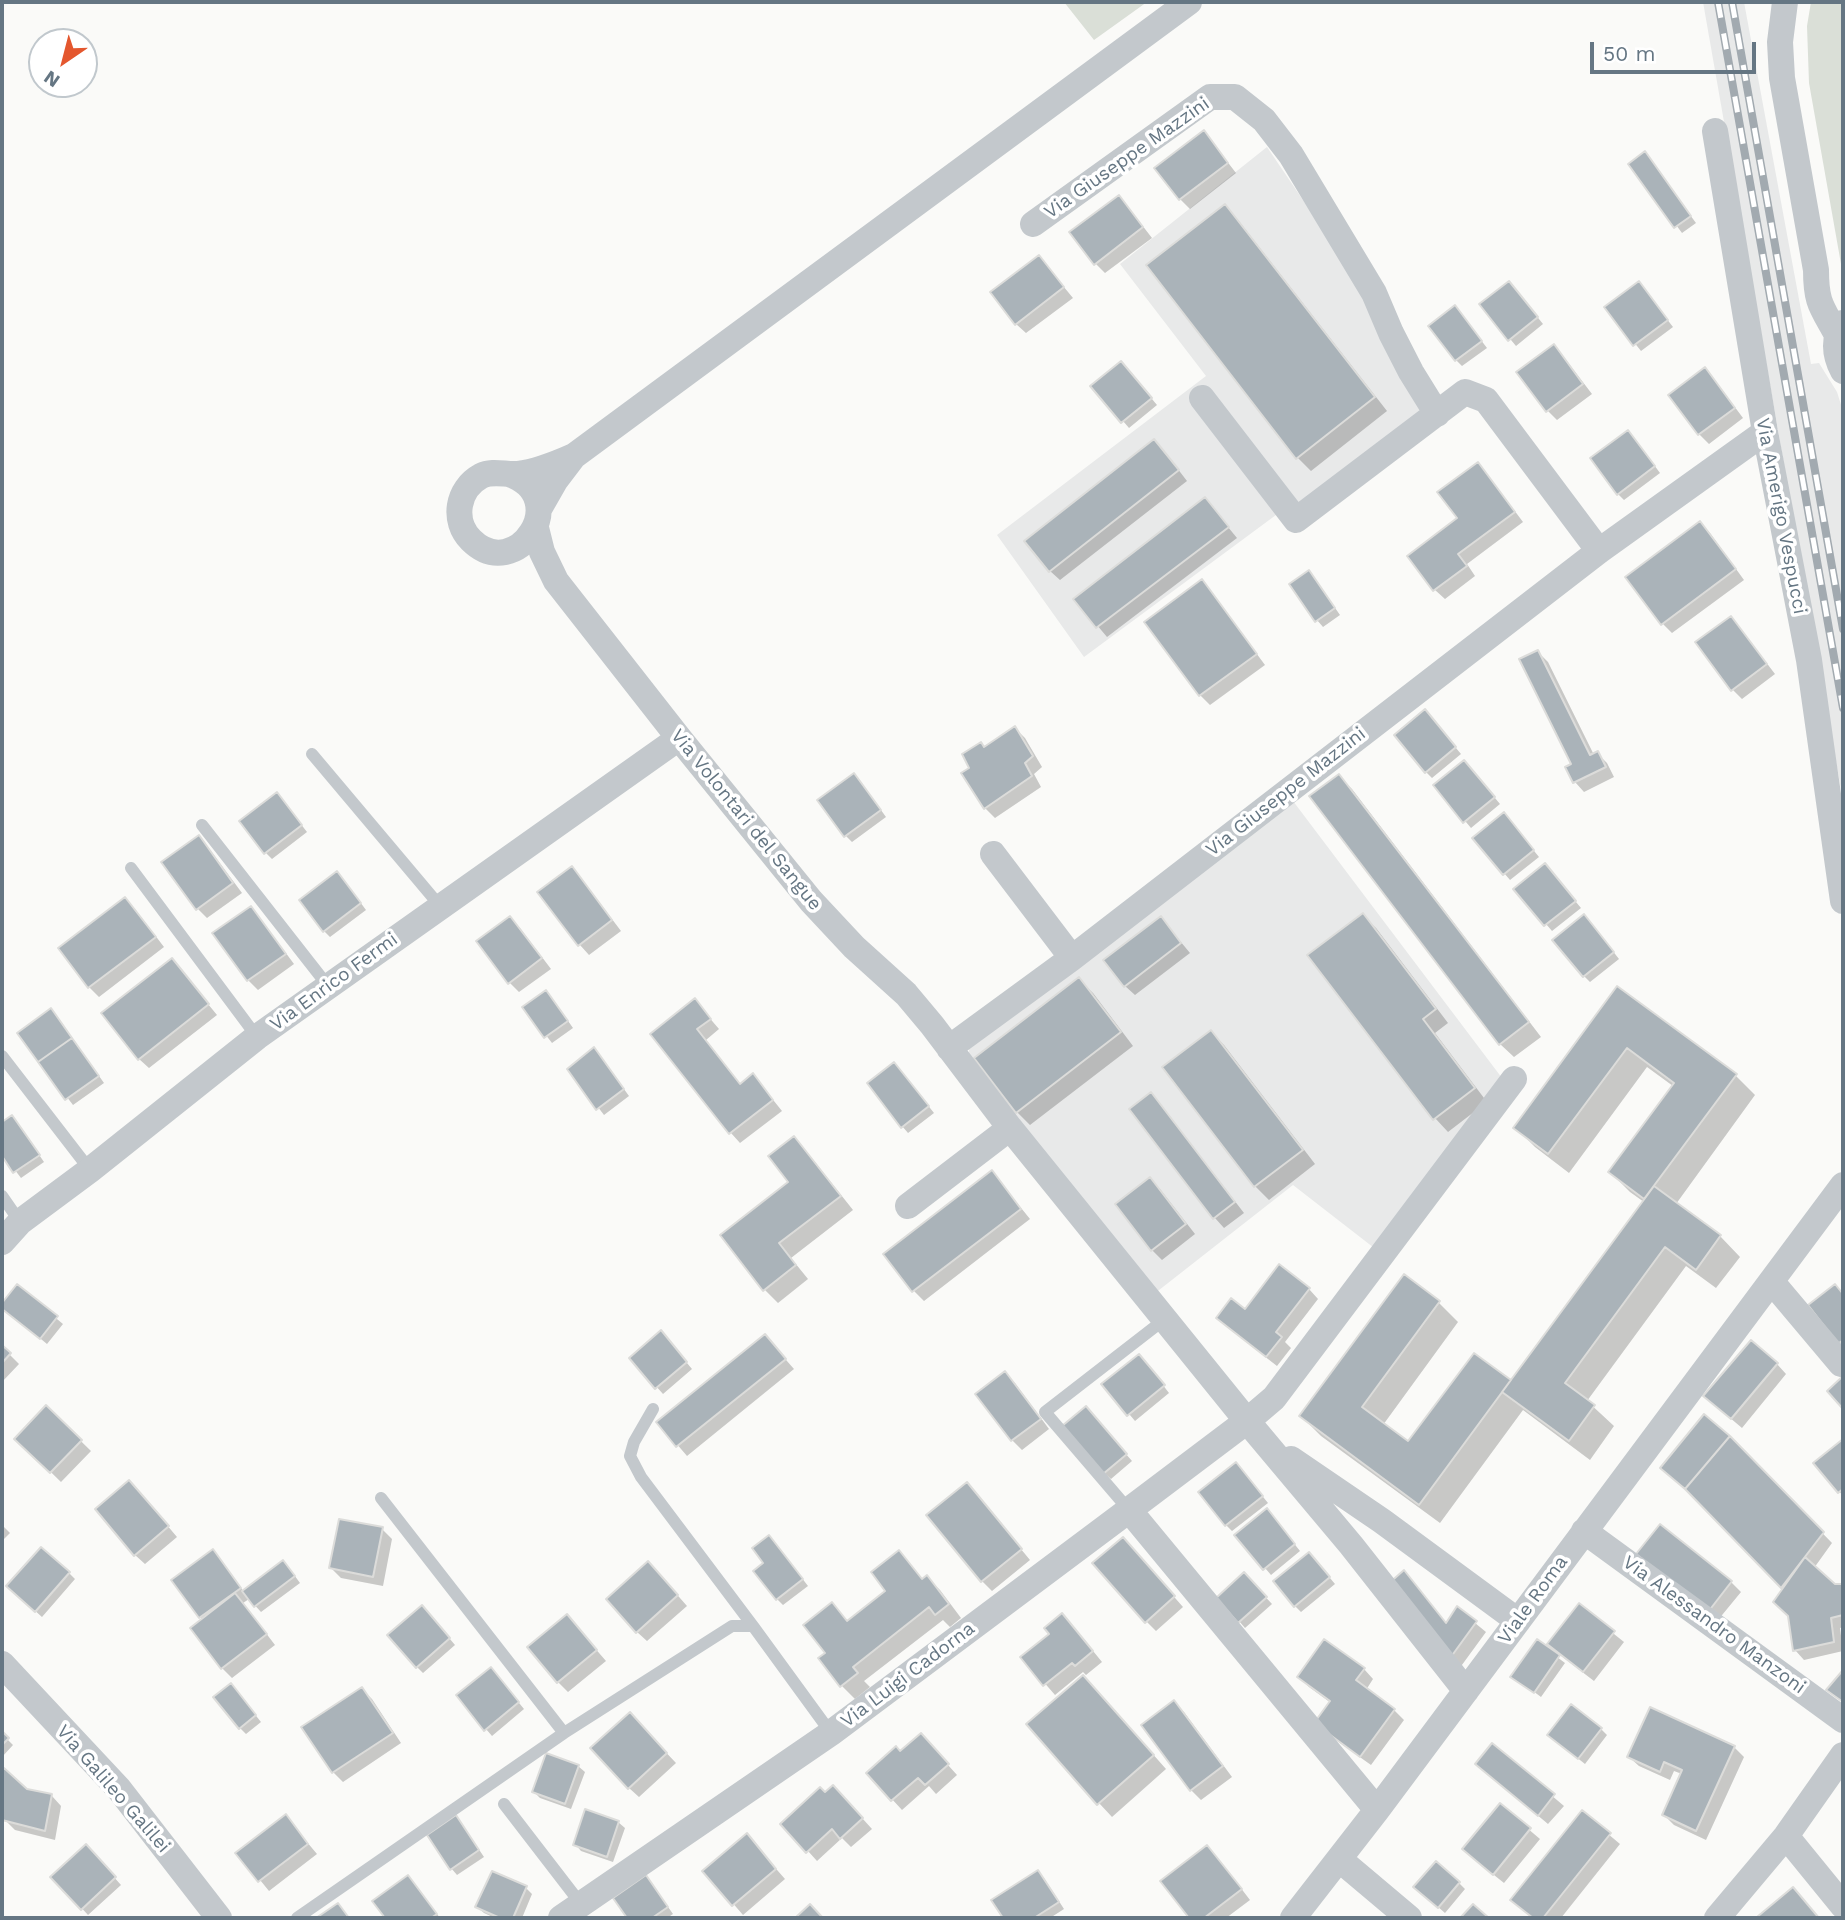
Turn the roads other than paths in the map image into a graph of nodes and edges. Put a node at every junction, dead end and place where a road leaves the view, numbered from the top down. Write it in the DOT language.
graph roads {
  1 [pos="1189,2"];
  2 [pos="1785,2"];
  3 [pos="1714,131"];
  4 [pos="1033,224"];
  5 [pos="1816,270"];
  6 [pos="1843,305"];
  7 [pos="1840,329"];
  8 [pos="1843,371"];
  9 [pos="1202,398"];
  10 [pos="1437,414"];
  11 [pos="1765,432"];
  12 [pos="574,457"];
  13 [pos="509,474"];
  14 [pos="537,518"];
  15 [pos="1600,551"];
  16 [pos="503,552"];
  17 [pos="556,581"];
  18 [pos="679,738"];
  19 [pos="312,754"];
  20 [pos="202,825"];
  21 [pos="993,854"];
  22 [pos="131,868"];
  23 [pos="1843,901"];
  24 [pos="440,906"];
  25 [pos="1072,958"];
  26 [pos="328,986"];
  27 [pos="257,1037"];
  28 [pos="949,1048"];
  29 [pos="2,1056"];
  30 [pos="1514,1079"];
  31 [pos="1010,1128"];
  32 [pos="90,1170"];
  33 [pos="1843,1185"];
  34 [pos="2,1196"];
  35 [pos="908,1206"];
  36 [pos="20,1222"];
  37 [pos="2,1242"];
  38 [pos="1772,1282"];
  39 [pos="1165,1319"];
  40 [pos="1841,1364"];
  41 [pos="653,1409"];
  42 [pos="1255,1430"];
  43 [pos="381,1498"];
  44 [pos="1129,1510"];
  45 [pos="1382,1521"];
  46 [pos="1584,1531"];
  47 [pos="1351,1545"];
  48 [pos="1518,1620"];
  49 [pos="753,1626"];
  50 [pos="4,1670"];
  51 [pos="1466,1691"];
  52 [pos="1843,1720"];
  53 [pos="564,1733"];
  54 [pos="831,1733"];
  55 [pos="1843,1755"];
  56 [pos="504,1804"];
  57 [pos="1377,1810"];
  58 [pos="1786,1836"];
  59 [pos="1339,1860"];
  60 [pos="1843,1906"];
  61 [pos="571,1911"];
  62 [pos="219,1918"];
  63 [pos="297,1918"];
  64 [pos="1293,1918"];
  65 [pos="1409,1918"];
  66 [pos="1717,1918"];
  1 -- 12 [label="street, Via Volontari del Sangue"];
  2 -- 5 [label="street"];
  3 -- 11 [label="street, Via Amerigo Vespucci"];
  4 -- 10 [label="street, Via Giuseppe Mazzini"];
  5 -- 6 [label="street"];
  5 -- 7 [label="street"];
  7 -- 8 [label="street"];
  9 -- 10 [label="street"];
  10 -- 15 [label="street"];
  11 -- 15 [label="street, Via Giuseppe Mazzini"];
  11 -- 23 [label="street, Via Amerigo Vespucci"];
  12 -- 13 [label="street, Via Volontari del Sangue"];
  12 -- 14 [label="street, Via Volontari del Sangue"];
  13 -- 14 [label="street, Via Volontari del Sangue"];
  13 -- 16 [label="street, Via Volontari del Sangue"];
  14 -- 16 [label="street, Via Volontari del Sangue"];
  14 -- 17 [label="street, Via Volontari del Sangue"];
  15 -- 25 [label="street, Via Giuseppe Mazzini"];
  16 -- 17 [label="street, Via Volontari del Sangue"];
  17 -- 18 [label="street, Via Volontari del Sangue"];
  18 -- 24 [label="street, Via Enrico Fermi"];
  18 -- 28 [label="street, Via Volontari del Sangue"];
  19 -- 24 [label="lane"];
  20 -- 26 [label="lane"];
  21 -- 25 [label="street"];
  22 -- 27 [label="lane"];
  24 -- 26 [label="street, Via Enrico Fermi"];
  25 -- 28 [label="street, Via Giuseppe Mazzini"];
  26 -- 27 [label="street, Via Enrico Fermi"];
  27 -- 32 [label="street, Via Enrico Fermi"];
  28 -- 31 [label="street"];
  29 -- 32 [label="lane"];
  30 -- 42 [label="street"];
  31 -- 35 [label="street"];
  31 -- 39 [label="street"];
  32 -- 36 [label="street, Via Enrico Fermi"];
  33 -- 38 [label="street, Viale Roma"];
  34 -- 36 [label="lane"];
  36 -- 37 [label="street, Via Enrico Fermi"];
  38 -- 40 [label="street"];
  38 -- 46 [label="street, Viale Roma"];
  39 -- 42 [label="street"];
  39 -- 44 [label="lane"];
  41 -- 49 [label="lane"];
  42 -- 44 [label="street, Via Luigi Cadorna"];
  42 -- 45 [label="street"];
  42 -- 47 [label="street"];
  43 -- 53 [label="lane"];
  44 -- 54 [label="street, Via Luigi Cadorna"];
  44 -- 57 [label="street"];
  45 -- 47 [label="street"];
  45 -- 48 [label="street"];
  46 -- 48 [label="street, Viale Roma"];
  46 -- 52 [label="street, Via Alessandro Manzoni"];
  47 -- 51 [label="street"];
  48 -- 51 [label="street, Viale Roma"];
  49 -- 53 [label="lane"];
  49 -- 54 [label="lane"];
  50 -- 62 [label="street, Via Galileo Galilei"];
  51 -- 57 [label="street, Viale Roma"];
  53 -- 63 [label="lane"];
  54 -- 61 [label="street, Via Luigi Cadorna"];
  55 -- 58 [label="street"];
  56 -- 61 [label="lane"];
  57 -- 59 [label="street, Viale Roma"];
  58 -- 60 [label="street"];
  58 -- 66 [label="street"];
  59 -- 64 [label="street, Viale Roma"];
  59 -- 65 [label="street"];
}
